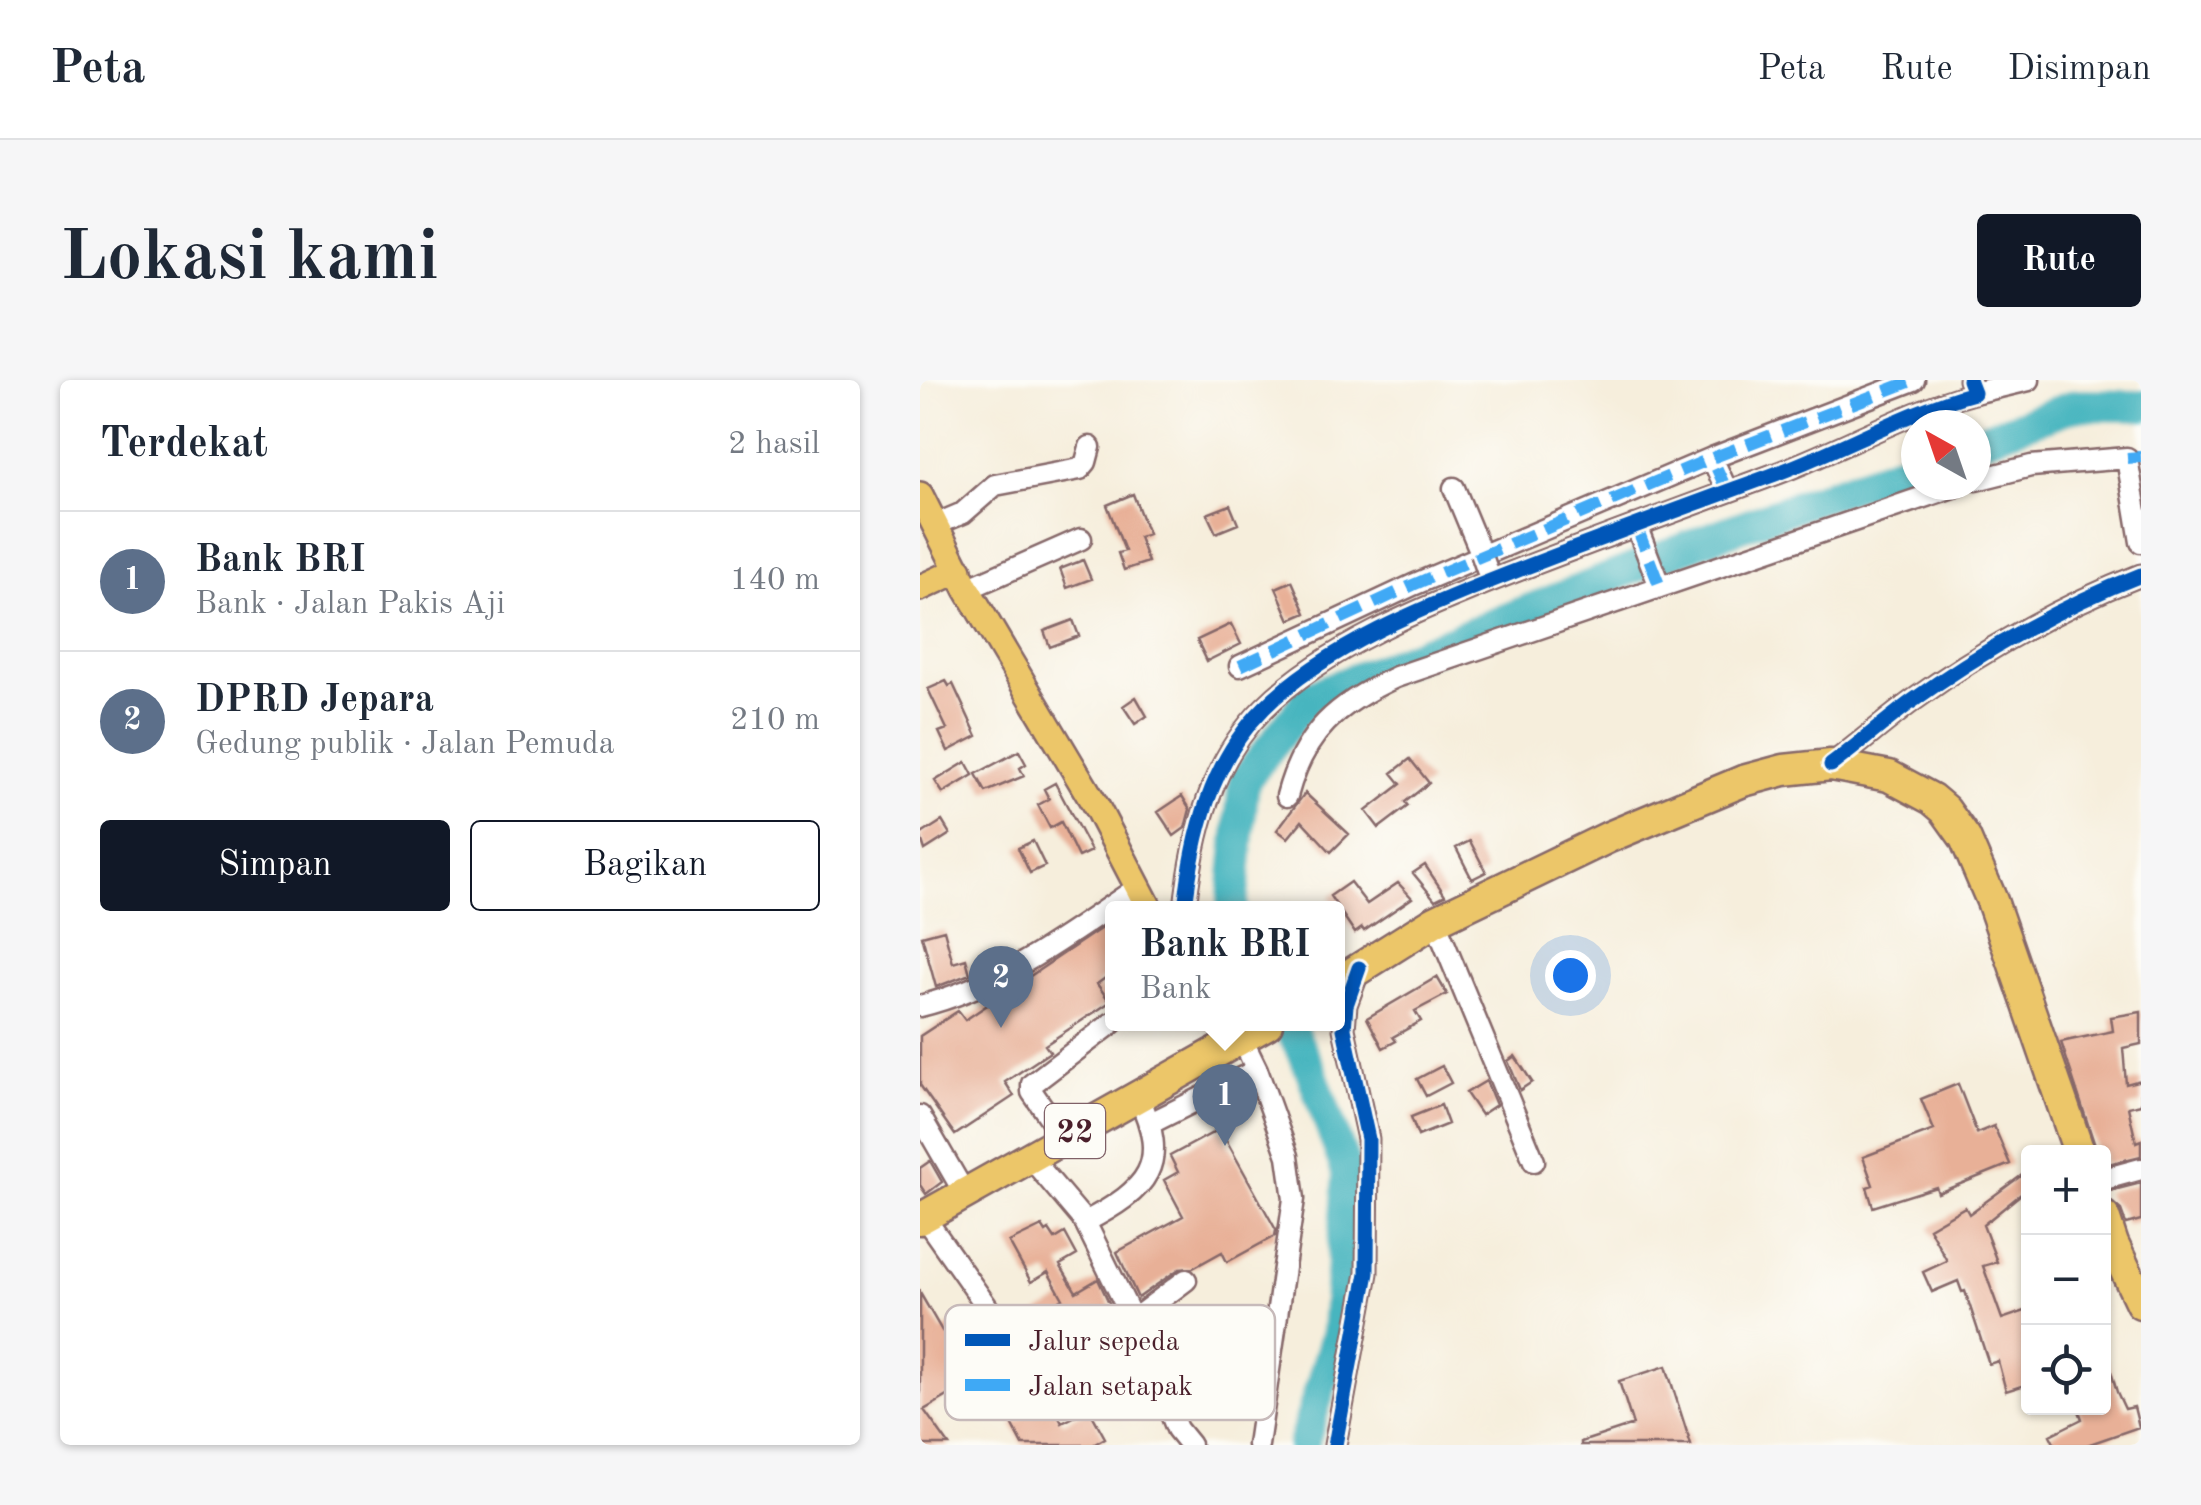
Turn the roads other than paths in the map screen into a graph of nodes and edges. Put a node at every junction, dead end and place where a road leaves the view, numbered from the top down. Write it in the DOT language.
graph roads {
  1 [pos="1914,380"];
  2 [pos="2029,380"];
  3 [pos="1971,385"];
  4 [pos="1090,448"];
  5 [pos="2134,457"];
  6 [pos="1712,458"];
  7 [pos="1991,476"];
  8 [pos="1454,488"];
  9 [pos="1726,491"];
  10 [pos="920,495"];
  11 [pos="1914,500"];
  12 [pos="936,524"];
  13 [pos="1636,526"];
  14 [pos="1081,539"];
  15 [pos="2141,542"];
  16 [pos="1487,568"];
  17 [pos="2141,575"];
  18 [pos="963,579"];
  19 [pos="1660,586"];
  20 [pos="920,588"];
  21 [pos="1240,666"];
  22 [pos="1832,765"];
  23 [pos="1287,796"];
  24 [pos="1143,898"];
  25 [pos="1186,901"];
  26 [pos="1105,919"];
  27 [pos="1435,921"];
  28 [pos="1347,976"];
  29 [pos="920,1006"];
  30 [pos="1345,1016"];
  31 [pos="1105,1029"];
  32 [pos="1345,1031"];
  33 [pos="1243,1032"];
  34 [pos="1257,1070"];
  35 [pos="1138,1096"];
  36 [pos="920,1116"];
  37 [pos="1151,1124"];
  38 [pos="1064,1138"];
  39 [pos="2077,1145"];
  40 [pos="1030,1157"];
  41 [pos="1534,1161"];
  42 [pos="2141,1169"];
  43 [pos="2111,1177"];
  44 [pos="966,1194"];
  45 [pos="922,1218"];
  46 [pos="1085,1222"];
  47 [pos="2111,1247"];
  48 [pos="1186,1280"];
  49 [pos="2141,1304"];
  50 [pos="984,1305"];
  51 [pos="1126,1305"];
  52 [pos="1153,1305"];
  53 [pos="1275,1329"];
  54 [pos="1174,1420"];
  55 [pos="1262,1420"];
  56 [pos="1190,1445"];
  57 [pos="1258,1445"];
  58 [pos="1335,1445"];
  1 -- 6 [label="street"];
  2 -- 3 [label="street"];
  3 -- 9 [label="street"];
  4 -- 12 [label="street"];
  5 -- 7 [label="street"];
  5 -- 15 [label="street"];
  6 -- 9 [label="street"];
  6 -- 21 [label="street"];
  8 -- 16 [label="street"];
  9 -- 13 [label="street"];
  10 -- 12 [label="main road"];
  11 -- 19 [label="street"];
  12 -- 18 [label="main road"];
  13 -- 16 [label="street"];
  13 -- 19 [label="street"];
  14 -- 18 [label="street"];
  16 -- 25 [label="street"];
  17 -- 22 [label="street"];
  18 -- 20 [label="main road"];
  18 -- 24 [label="main road"];
  19 -- 23 [label="street"];
  22 -- 27 [label="highway"];
  22 -- 39 [label="highway"];
  26 -- 29 [label="street"];
  27 -- 28 [label="highway"];
  27 -- 41 [label="street"];
  28 -- 30 [label="street"];
  31 -- 38 [label="street"];
  32 -- 58 [label="street"];
  33 -- 34 [label="street"];
  33 -- 35 [label="highway, 22"];
  34 -- 37 [label="street"];
  34 -- 53 [label="street"];
  35 -- 37 [label="street"];
  35 -- 38 [label="highway, 22"];
  36 -- 44 [label="street"];
  37 -- 46 [label="street"];
  38 -- 40 [label="highway, 22"];
  40 -- 44 [label="highway, 22"];
  40 -- 46 [label="street"];
  42 -- 43 [label="street"];
  44 -- 45 [label="highway, 22"];
  45 -- 50 [label="street"];
  46 -- 51 [label="street"];
  47 -- 49 [label="highway"];
  48 -- 52 [label="street"];
  54 -- 56 [label="street"];
  55 -- 57 [label="street"];
}
